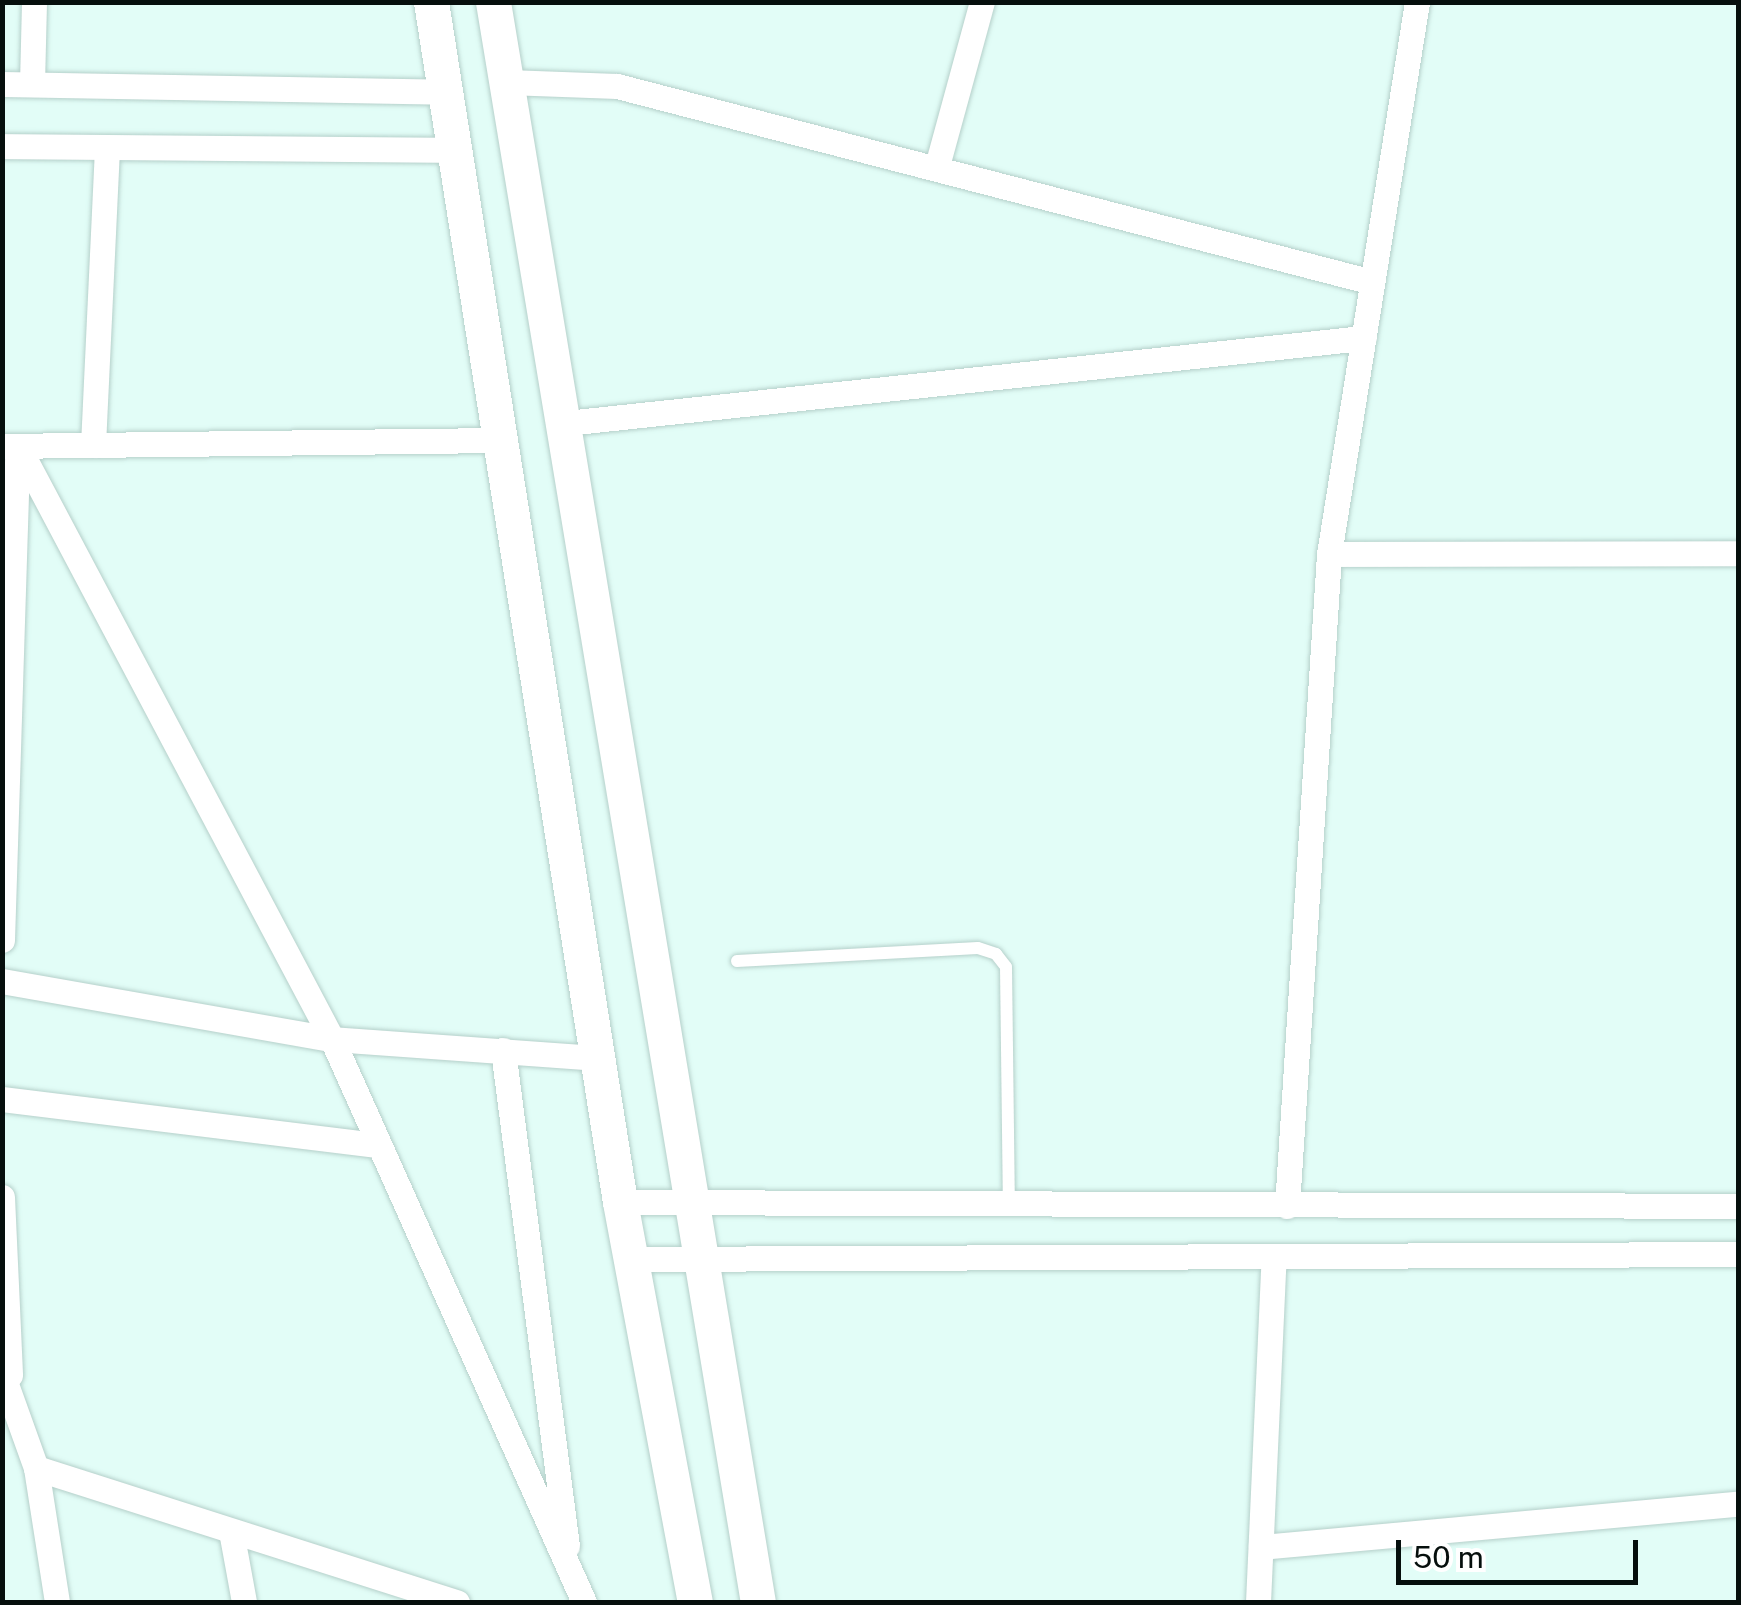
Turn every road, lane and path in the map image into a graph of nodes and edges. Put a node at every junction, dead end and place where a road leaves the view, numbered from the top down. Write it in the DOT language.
graph roads {
  1 [pos="34,2"];
  2 [pos="430,2"];
  3 [pos="493,2"];
  4 [pos="982,2"];
  5 [pos="1418,2"];
  6 [pos="507,82"];
  7 [pos="2,84"];
  8 [pos="32,84"];
  9 [pos="445,92"];
  10 [pos="2,146"];
  11 [pos="107,146"];
  12 [pos="455,150"];
  13 [pos="937,166"];
  14 [pos="1372,282"];
  15 [pos="1364,338"];
  16 [pos="566,423"];
  17 [pos="503,440"];
  18 [pos="93,445"];
  19 [pos="10,446"];
  20 [pos="1738,553"];
  21 [pos="1328,554"];
  22 [pos="2,940"];
  23 [pos="737,961"];
  24 [pos="2,981"];
  25 [pos="332,1039"];
  26 [pos="503,1050"];
  27 [pos="600,1058"];
  28 [pos="2,1099"];
  29 [pos="378,1144"];
  30 [pos="2,1197"];
  31 [pos="620,1202"];
  32 [pos="693,1202"];
  33 [pos="1009,1205"];
  34 [pos="1287,1206"];
  35 [pos="1738,1206"];
  36 [pos="1738,1254"];
  37 [pos="1274,1256"];
  38 [pos="636,1259"];
  39 [pos="701,1259"];
  40 [pos="6,1374"];
  41 [pos="36,1468"];
  42 [pos="1738,1504"];
  43 [pos="231,1530"];
  44 [pos="1261,1547"];
  45 [pos="571,1574"];
  46 [pos="444,1601"];
  47 [pos="57,1602"];
  48 [pos="244,1602"];
  49 [pos="584,1602"];
  50 [pos="694,1602"];
  51 [pos="758,1602"];
  52 [pos="1258,1602"];
  1 -- 8 [label="street"];
  2 -- 9 [label="main road"];
  3 -- 6 [label="main road"];
  4 -- 13 [label="street"];
  5 -- 14 [label="street"];
  6 -- 13 [label="street"];
  6 -- 16 [label="main road"];
  7 -- 8 [label="street"];
  8 -- 9 [label="street"];
  9 -- 12 [label="main road"];
  10 -- 11 [label="street"];
  11 -- 12 [label="street"];
  11 -- 18 [label="street"];
  12 -- 17 [label="main road"];
  13 -- 14 [label="street"];
  14 -- 15 [label="street"];
  15 -- 16 [label="street"];
  15 -- 21 [label="street"];
  16 -- 32 [label="main road"];
  17 -- 18 [label="street"];
  17 -- 27 [label="main road"];
  18 -- 19 [label="street"];
  19 -- 22 [label="street"];
  19 -- 25 [label="street"];
  20 -- 21 [label="street"];
  21 -- 34 [label="street"];
  23 -- 33 [label="lane"];
  24 -- 25 [label="street"];
  25 -- 26 [label="street"];
  25 -- 29 [label="street"];
  26 -- 27 [label="street"];
  26 -- 45 [label="street"];
  27 -- 31 [label="main road"];
  28 -- 29 [label="street"];
  29 -- 45 [label="street"];
  30 -- 40 [label="street"];
  31 -- 32 [label="street"];
  31 -- 38 [label="main road"];
  32 -- 33 [label="street"];
  32 -- 39 [label="main road"];
  33 -- 34 [label="street"];
  34 -- 35 [label="street"];
  36 -- 37 [label="street"];
  37 -- 39 [label="street"];
  37 -- 44 [label="street"];
  38 -- 39 [label="street"];
  38 -- 50 [label="main road"];
  39 -- 51 [label="main road"];
  40 -- 41 [label="street"];
  41 -- 43 [label="street"];
  41 -- 47 [label="street"];
  42 -- 44 [label="street"];
  43 -- 46 [label="street"];
  43 -- 48 [label="street"];
  44 -- 52 [label="street"];
  45 -- 49 [label="street"];
}
